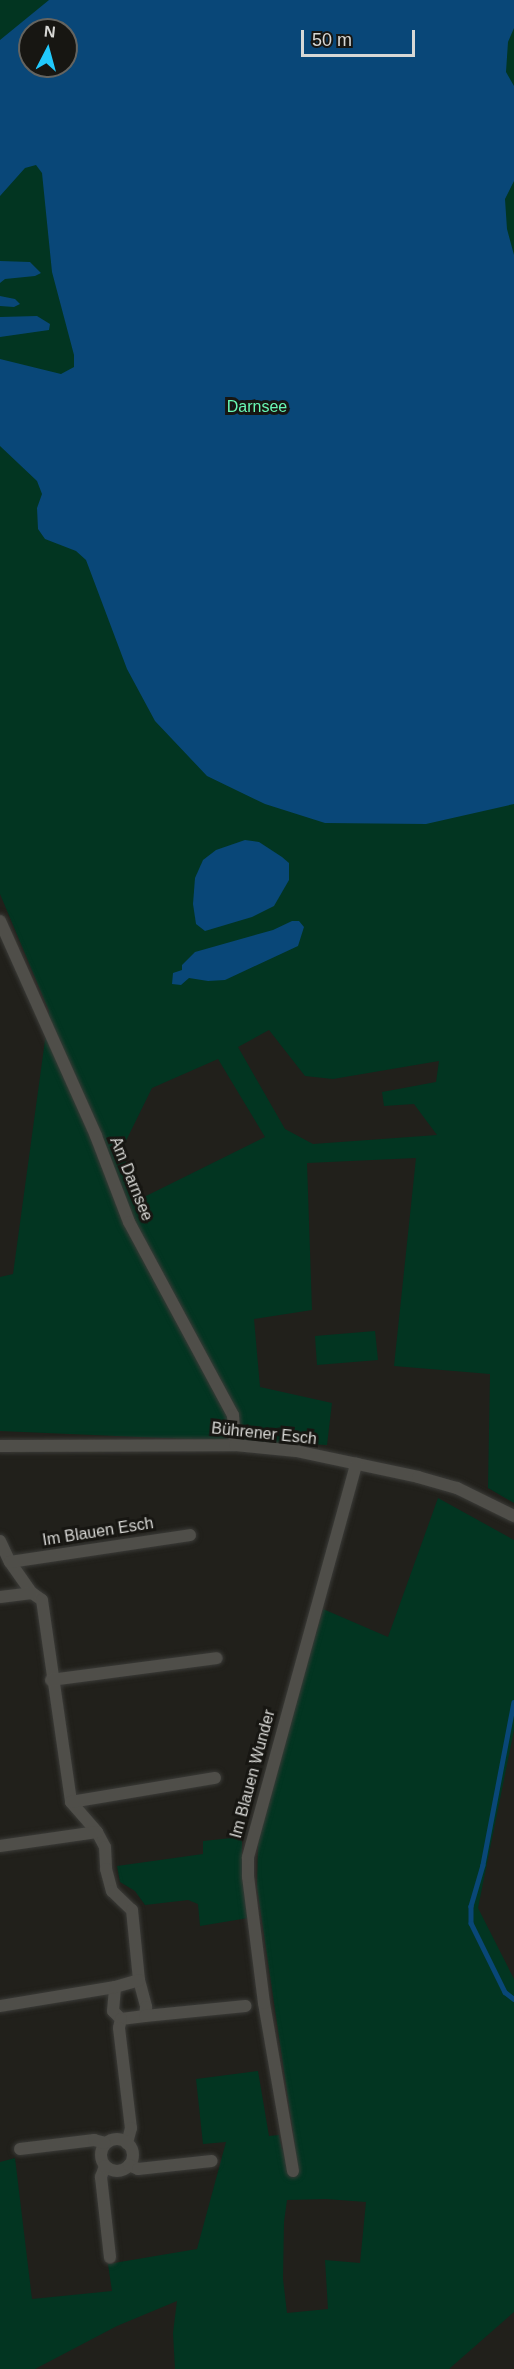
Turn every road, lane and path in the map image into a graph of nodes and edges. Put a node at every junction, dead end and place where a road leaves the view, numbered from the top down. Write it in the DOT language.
graph roads {
  1 [pos="0,921"];
  2 [pos="235,1445"];
  3 [pos="0,1446"];
  4 [pos="356,1464"];
  5 [pos="514,1516"];
  6 [pos="190,1535"];
  7 [pos="0,1541"];
  8 [pos="10,1562"];
  9 [pos="32,1593"];
  10 [pos="0,1597"];
  11 [pos="217,1658"];
  12 [pos="51,1680"];
  13 [pos="215,1778"];
  14 [pos="71,1802"];
  15 [pos="97,1832"];
  16 [pos="0,1846"];
  17 [pos="139,1980"];
  18 [pos="115,1987"];
  19 [pos="0,2006"];
  20 [pos="246,2006"];
  21 [pos="145,2016"];
  22 [pos="121,2019"];
  23 [pos="105,2143"];
  24 [pos="127,2143"];
  25 [pos="20,2148"];
  26 [pos="212,2161"];
  27 [pos="129,2165"];
  28 [pos="105,2166"];
  29 [pos="293,2170"];
  30 [pos="110,2257"];
  1 -- 2 [label="street, Am Darnsee"];
  2 -- 3 [label="street, Bührener Esch"];
  2 -- 4 [label="street, Bührener Esch"];
  4 -- 5 [label="street, Bührener Esch"];
  4 -- 29 [label="street, Im Blauen Wunder"];
  6 -- 8 [label="street, Im Blauen Esch"];
  7 -- 8 [label="street"];
  8 -- 9 [label="street"];
  9 -- 10 [label="street"];
  9 -- 12 [label="street"];
  11 -- 12 [label="street"];
  12 -- 14 [label="street"];
  13 -- 14 [label="street"];
  14 -- 15 [label="street"];
  15 -- 16 [label="street"];
  15 -- 17 [label="street"];
  17 -- 18 [label="street"];
  17 -- 21 [label="street"];
  18 -- 19 [label="street"];
  18 -- 22 [label="street"];
  20 -- 21 [label="street"];
  21 -- 22 [label="street"];
  22 -- 24 [label="street"];
  23 -- 24 [label="street"];
  23 -- 25 [label="street"];
  23 -- 28 [label="street"];
  24 -- 27 [label="street"];
  26 -- 27 [label="street"];
  27 -- 28 [label="street"];
  28 -- 30 [label="street"];
}
